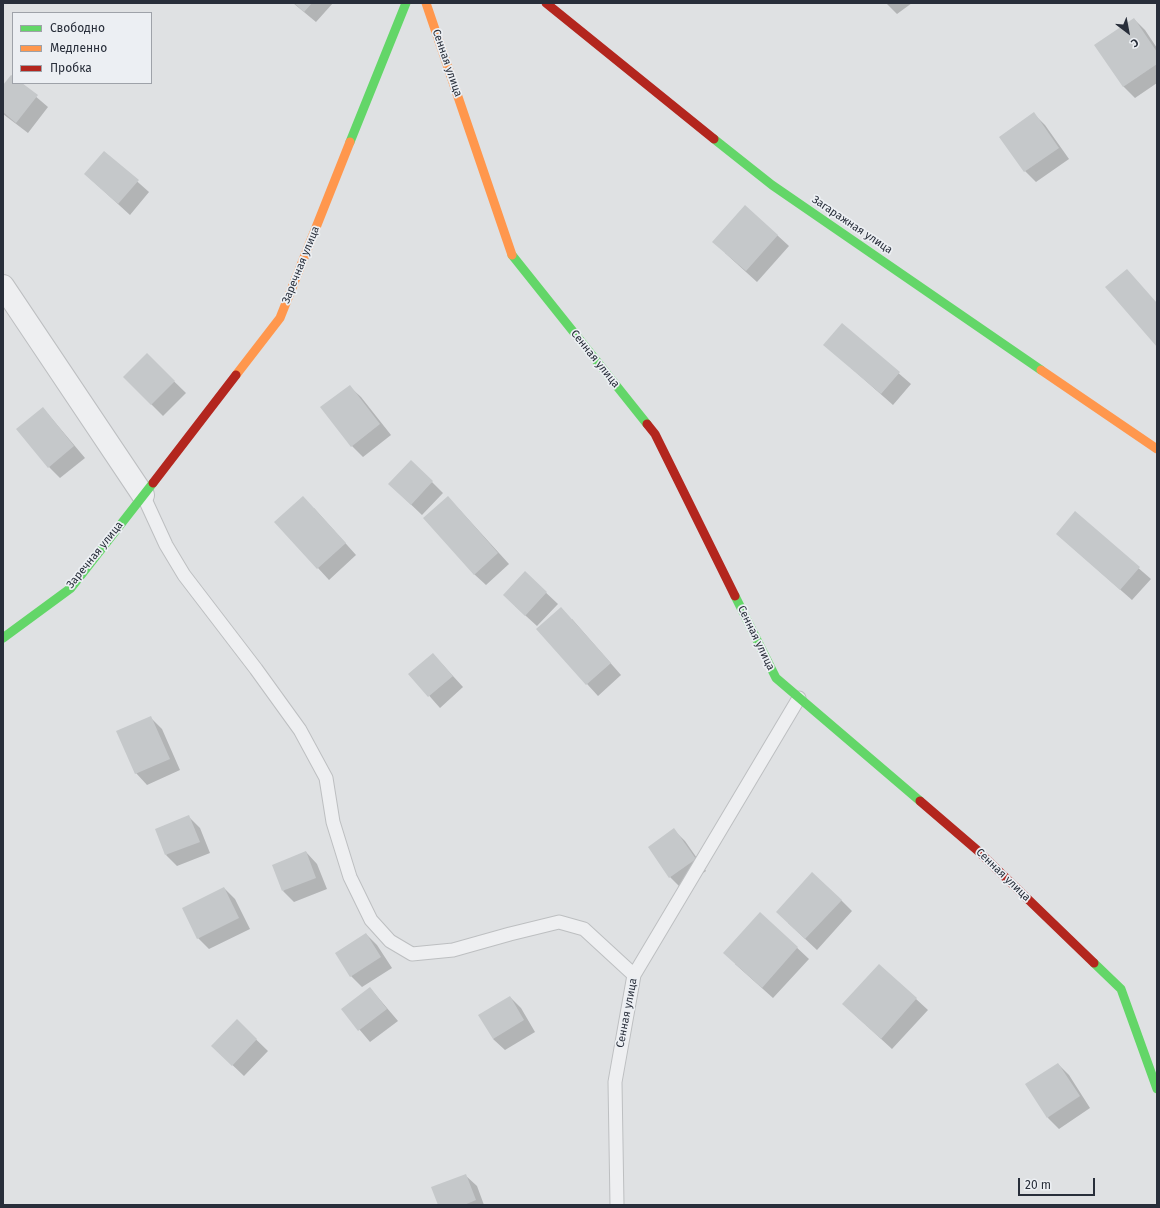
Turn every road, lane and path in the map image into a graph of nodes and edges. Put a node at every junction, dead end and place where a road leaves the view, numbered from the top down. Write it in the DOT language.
graph roads {
  1 [pos="406,3"];
  2 [pos="426,3"];
  3 [pos="546,3"];
  4 [pos="3,286"];
  5 [pos="1157,448"];
  6 [pos="143,495"];
  7 [pos="3,638"];
  8 [pos="799,698"];
  9 [pos="634,975"];
  10 [pos="1157,1089"];
  11 [pos="617,1205"];
  1 -- 6 [label="street, Заречная улица"];
  2 -- 8 [label="street, Сенная улица"];
  3 -- 5 [label="street, Загаражная улица"];
  4 -- 6 [label="street"];
  6 -- 7 [label="street, Заречная улица"];
  6 -- 9 [label="lane"];
  8 -- 9 [label="lane, Сенная улица"];
  8 -- 10 [label="street, Сенная улица"];
  9 -- 11 [label="lane, Сенная улица"];
}
